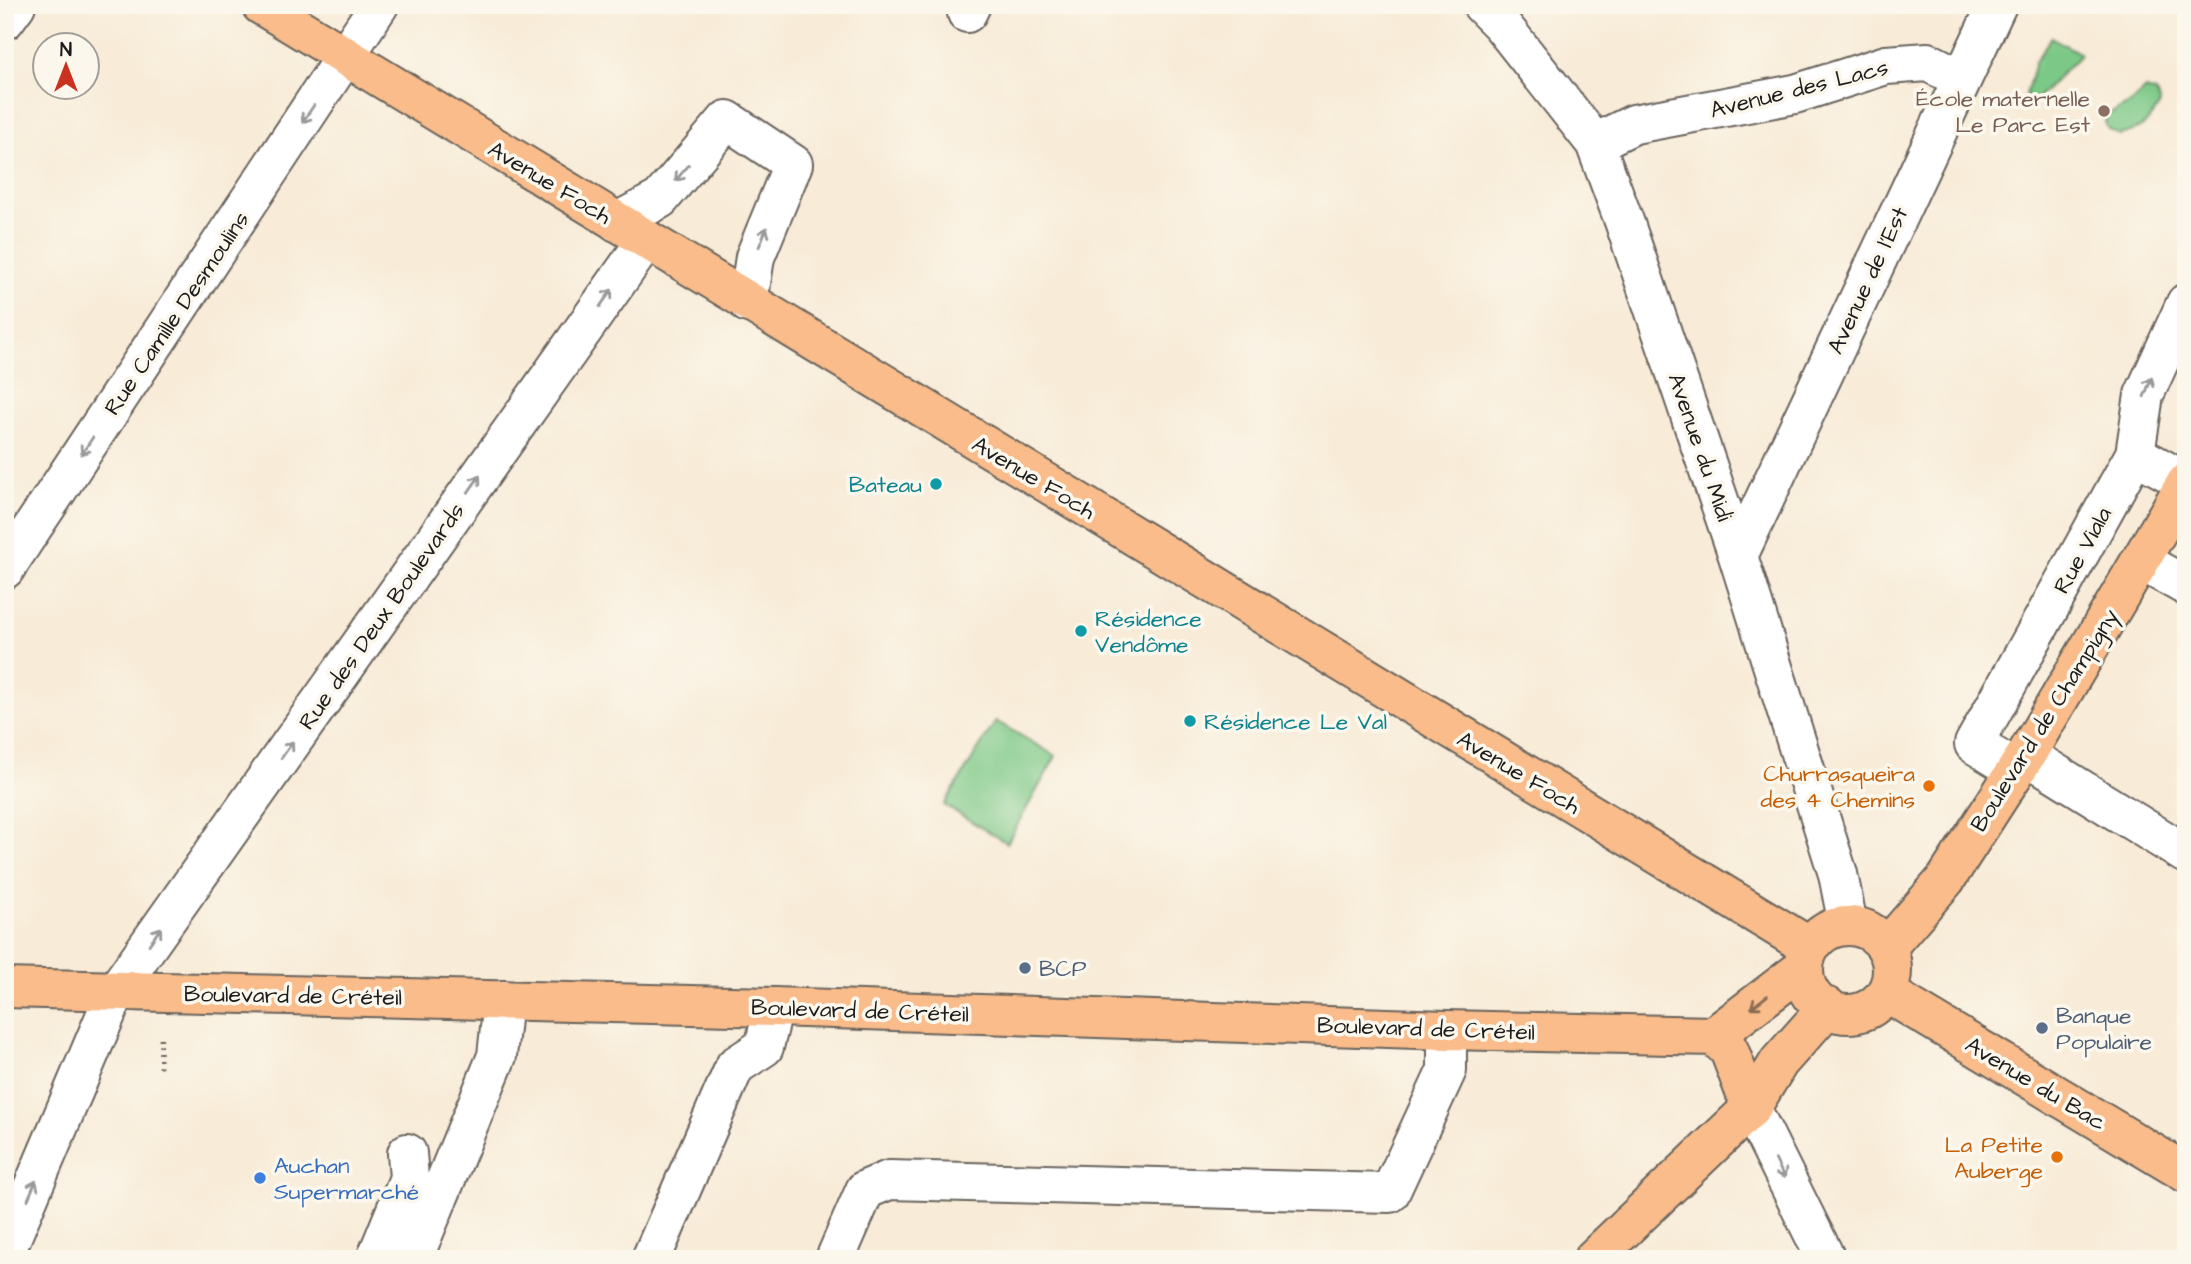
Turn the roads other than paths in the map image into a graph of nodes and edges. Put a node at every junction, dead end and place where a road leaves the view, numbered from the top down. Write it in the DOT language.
graph roads {
  1 [pos="16,5"];
  2 [pos="261,5"];
  3 [pos="379,5"];
  4 [pos="1482,5"];
  5 [pos="1997,5"];
  6 [pos="5,20"];
  7 [pos="346,58"];
  8 [pos="1962,79"];
  9 [pos="1595,143"];
  10 [pos="631,232"];
  11 [pos="748,303"];
  12 [pos="2186,303"];
  13 [pos="2135,454"];
  14 [pos="2186,482"];
  15 [pos="1738,556"];
  16 [pos="2141,561"];
  17 [pos="5,569"];
  18 [pos="2186,586"];
  19 [pos="2021,763"];
  20 [pos="2186,853"];
  21 [pos="1848,925"];
  22 [pos="1887,947"];
  23 [pos="1806,958"];
  24 [pos="5,988"];
  25 [pos="116,991"];
  26 [pos="1887,993"];
  27 [pos="503,1000"];
  28 [pos="774,1007"];
  29 [pos="1828,1007"];
  30 [pos="1447,1030"];
  31 [pos="1721,1043"];
  32 [pos="1779,1062"];
  33 [pos="1751,1108"];
  34 [pos="407,1153"];
  35 [pos="2186,1173"];
  36 [pos="5,1253"];
  37 [pos="376,1259"];
  38 [pos="413,1259"];
  39 [pos="652,1259"];
  40 [pos="835,1259"];
  41 [pos="1593,1259"];
  42 [pos="1825,1259"];
  1 -- 6 [label="street"];
  2 -- 7 [label="main road, Avenue Foch"];
  3 -- 7 [label="street, Rue Camille Desmoulins"];
  4 -- 9 [label="street, Avenue du Midi"];
  5 -- 8 [label="street, Avenue de l'Est"];
  7 -- 10 [label="main road, Avenue Foch"];
  7 -- 17 [label="street, Rue Camille Desmoulins, one-way"];
  8 -- 9 [label="street, Avenue des Lacs"];
  8 -- 15 [label="street, Avenue de l'Est"];
  9 -- 15 [label="street, Avenue du Midi"];
  10 -- 11 [label="main road, Avenue Foch"];
  11 -- 10 [label="street, one-way"];
  25 -- 10 [label="street, Rue des Deux Boulevards, one-way"];
  11 -- 23 [label="main road, Avenue Foch"];
  13 -- 12 [label="street, Rue Viala, one-way"];
  13 -- 14 [label="street"];
  13 -- 19 [label="street, Rue Viala"];
  14 -- 16 [label="main road, Boulevard de Champigny"];
  15 -- 21 [label="street, Avenue du Midi"];
  16 -- 18 [label="street"];
  16 -- 19 [label="main road, Boulevard de Champigny"];
  19 -- 20 [label="street"];
  19 -- 22 [label="main road, Boulevard de Champigny"];
  21 -- 22 [label="main road"];
  21 -- 23 [label="main road"];
  22 -- 26 [label="main road"];
  23 -- 29 [label="main road"];
  23 -- 31 [label="main road, one-way"];
  24 -- 25 [label="main road, Boulevard de Créteil"];
  25 -- 27 [label="main road, Boulevard de Créteil"];
  36 -- 25 [label="street, Rue des Deux Boulevards, one-way"];
  26 -- 29 [label="main road"];
  26 -- 35 [label="main road, Avenue du Bac"];
  27 -- 28 [label="main road, Boulevard de Créteil"];
  27 -- 38 [label="street"];
  28 -- 30 [label="main road, Boulevard de Créteil"];
  28 -- 39 [label="street"];
  29 -- 32 [label="main road"];
  30 -- 31 [label="main road, Boulevard de Créteil"];
  30 -- 40 [label="street"];
  31 -- 32 [label="main road, Boulevard de Créteil"];
  31 -- 33 [label="main road"];
  32 -- 33 [label="main road"];
  33 -- 41 [label="main road"];
  33 -- 42 [label="street, one-way"];
  34 -- 37 [label="street"];
}
